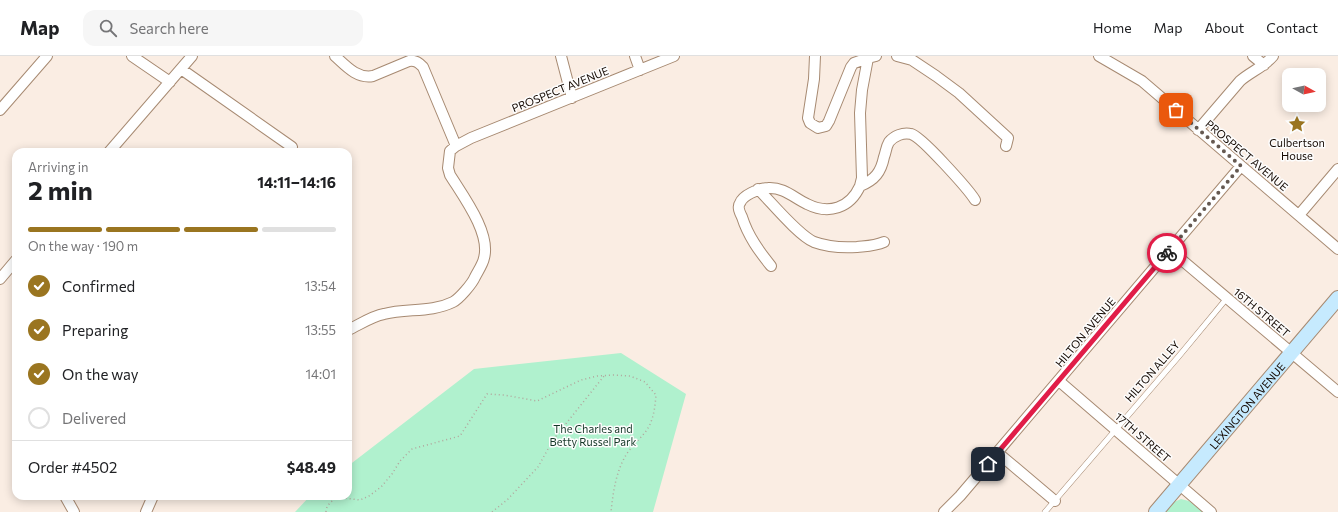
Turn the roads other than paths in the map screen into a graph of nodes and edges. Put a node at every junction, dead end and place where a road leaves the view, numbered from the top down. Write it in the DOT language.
graph roads {
  1 [pos="47,56"];
  2 [pos="132,56"];
  3 [pos="192,56"];
  4 [pos="334,56"];
  5 [pos="426,56"];
  6 [pos="561,56"];
  7 [pos="636,56"];
  8 [pos="674,56"];
  9 [pos="815,56"];
  10 [pos="897,56"];
  11 [pos="1099,56"];
  12 [pos="1253,56"];
  13 [pos="1273,56"];
  14 [pos="872,57"];
  15 [pos="1264,65"];
  16 [pos="423,67"];
  17 [pos="181,69"];
  18 [pos="640,70"];
  19 [pos="170,82"];
  20 [pos="572,98"];
  21 [pos="0,110"];
  22 [pos="1198,130"];
  23 [pos="456,146"];
  24 [pos="1006,146"];
  25 [pos="292,147"];
  26 [pos="112,148"];
  27 [pos="1241,166"];
  28 [pos="1338,169"];
  29 [pos="860,186"];
  30 [pos="758,189"];
  31 [pos="975,200"];
  32 [pos="1299,215"];
  33 [pos="884,242"];
  34 [pos="1338,249"];
  35 [pos="1170,250"];
  36 [pos="12,265"];
  37 [pos="771,266"];
  38 [pos="0,279"];
  39 [pos="1227,298"];
  40 [pos="1338,298"];
  41 [pos="352,328"];
  42 [pos="1292,353"];
  43 [pos="1060,381"];
  44 [pos="1338,392"];
  45 [pos="1116,429"];
  46 [pos="998,453"];
  47 [pos="1180,485"];
  48 [pos="67,500"];
  49 [pos="151,500"];
  50 [pos="1055,501"];
  51 [pos="74,512"];
  52 [pos="146,512"];
  53 [pos="944,512"];
  54 [pos="1045,512"];
  55 [pos="1156,512"];
  56 [pos="1211,512"];
  1 -- 21 [label="street"];
  2 -- 19 [label="street"];
  3 -- 17 [label="street"];
  4 -- 16 [label="street"];
  5 -- 16 [label="street"];
  6 -- 20 [label="street"];
  7 -- 18 [label="street"];
  8 -- 18 [label="street, PROSPECT AVENUE"];
  9 -- 14 [label="street"];
  10 -- 24 [label="street"];
  11 -- 22 [label="street, PROSPECT AVENUE"];
  12 -- 15 [label="street"];
  13 -- 15 [label="street"];
  14 -- 29 [label="street"];
  15 -- 22 [label="street"];
  16 -- 23 [label="street"];
  17 -- 19 [label="street"];
  17 -- 25 [label="street"];
  18 -- 20 [label="street, PROSPECT AVENUE"];
  19 -- 26 [label="street"];
  20 -- 23 [label="street, PROSPECT AVENUE"];
  22 -- 27 [label="street, PROSPECT AVENUE"];
  23 -- 41 [label="street"];
  27 -- 32 [label="street, PROSPECT AVENUE"];
  27 -- 35 [label="street, HILTON AVENUE"];
  28 -- 32 [label="street"];
  29 -- 30 [label="street"];
  29 -- 31 [label="street"];
  30 -- 33 [label="street"];
  30 -- 37 [label="street"];
  32 -- 34 [label="street, PROSPECT AVENUE"];
  35 -- 39 [label="street, 16TH STREET"];
  35 -- 43 [label="street, HILTON AVENUE"];
  36 -- 38 [label="street"];
  39 -- 42 [label="street, 16TH STREET"];
  39 -- 45 [label="lane, HILTON ALLEY"];
  40 -- 42 [label="street, LEXINGTON AVENUE"];
  42 -- 44 [label="street, 16TH STREET"];
  42 -- 47 [label="street, LEXINGTON AVENUE"];
  43 -- 45 [label="street, 17TH STREET"];
  43 -- 46 [label="street, HILTON AVENUE"];
  45 -- 47 [label="street, 17TH STREET"];
  45 -- 50 [label="lane, HILTON ALLEY"];
  46 -- 50 [label="street"];
  46 -- 53 [label="street, HILTON AVENUE"];
  47 -- 55 [label="street, LEXINGTON AVENUE"];
  47 -- 56 [label="street, 17TH STREET"];
  48 -- 51 [label="street"];
  49 -- 52 [label="street"];
  50 -- 54 [label="lane, HILTON ALLEY"];
}
